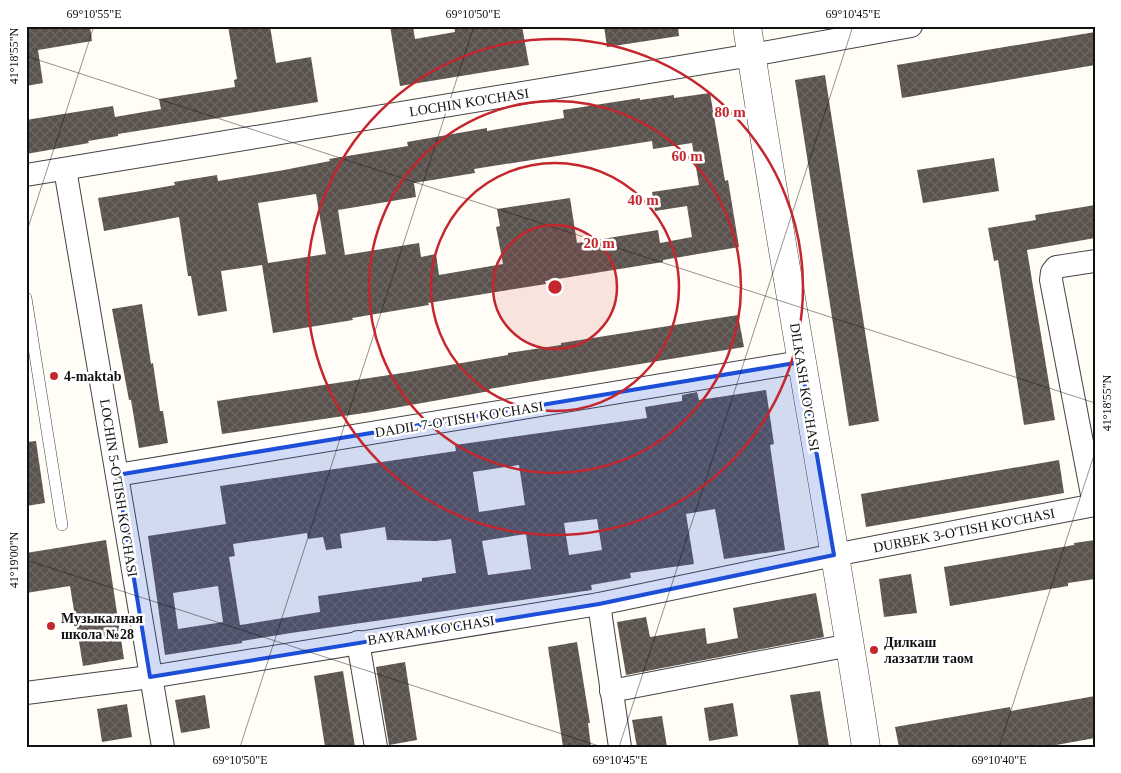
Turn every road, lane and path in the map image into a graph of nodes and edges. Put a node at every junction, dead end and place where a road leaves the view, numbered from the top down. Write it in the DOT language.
graph roads {
  1 [pos="747,26"];
  2 [pos="911,26"];
  3 [pos="752,55"];
  4 [pos="65,169"];
  5 [pos="26,175"];
  6 [pos="1095,261"];
  7 [pos="26,298"];
  8 [pos="801,362"];
  9 [pos="117,475"];
  10 [pos="1094,505"];
  11 [pos="62,525"];
  12 [pos="834,555"];
  13 [pos="599,604"];
  14 [pos="358,642"];
  15 [pos="850,645"];
  16 [pos="150,676"];
  17 [pos="611,692"];
  18 [pos="26,693"];
  19 [pos="163,747"];
  20 [pos="376,747"];
  21 [pos="620,747"];
  22 [pos="866,747"];
  1 -- 3 [label="street, DILKASH KO'CHASI"];
  2 -- 3 [label="street, LOCHIN KO'CHASI"];
  3 -- 4 [label="street, LOCHIN KO'CHASI"];
  3 -- 8 [label="street, DILKASH KO'CHASI"];
  4 -- 5 [label="street, LOCHIN KO'CHASI"];
  4 -- 9 [label="street, LOCHIN 5-O'TISH KO'CHASI"];
  6 -- 10 [label="street"];
  7 -- 11 [label="lane"];
  8 -- 9 [label="street, DADIL 7-O'TISH KO'CHASI"];
  8 -- 12 [label="street, DILKASH KO'CHASI"];
  9 -- 16 [label="street, LOCHIN 5-O'TISH KO'CHASI"];
  10 -- 12 [label="street, DURBEK 3-O'TISH KO'CHASI"];
  12 -- 13 [label="street, BAYRAM KO'CHASI"];
  12 -- 15 [label="street, DILKASH KO'CHASI"];
  13 -- 14 [label="street, BAYRAM KO'CHASI"];
  13 -- 17 [label="street"];
  14 -- 16 [label="street, BAYRAM KO'CHASI"];
  14 -- 20 [label="street"];
  15 -- 17 [label="street"];
  15 -- 22 [label="street, DILKASH KO'CHASI"];
  16 -- 18 [label="street, BAYRAM KO'CHASI"];
  16 -- 19 [label="street, LOCHIN 5-O'TISH KO'CHASI"];
  17 -- 21 [label="street"];
}
